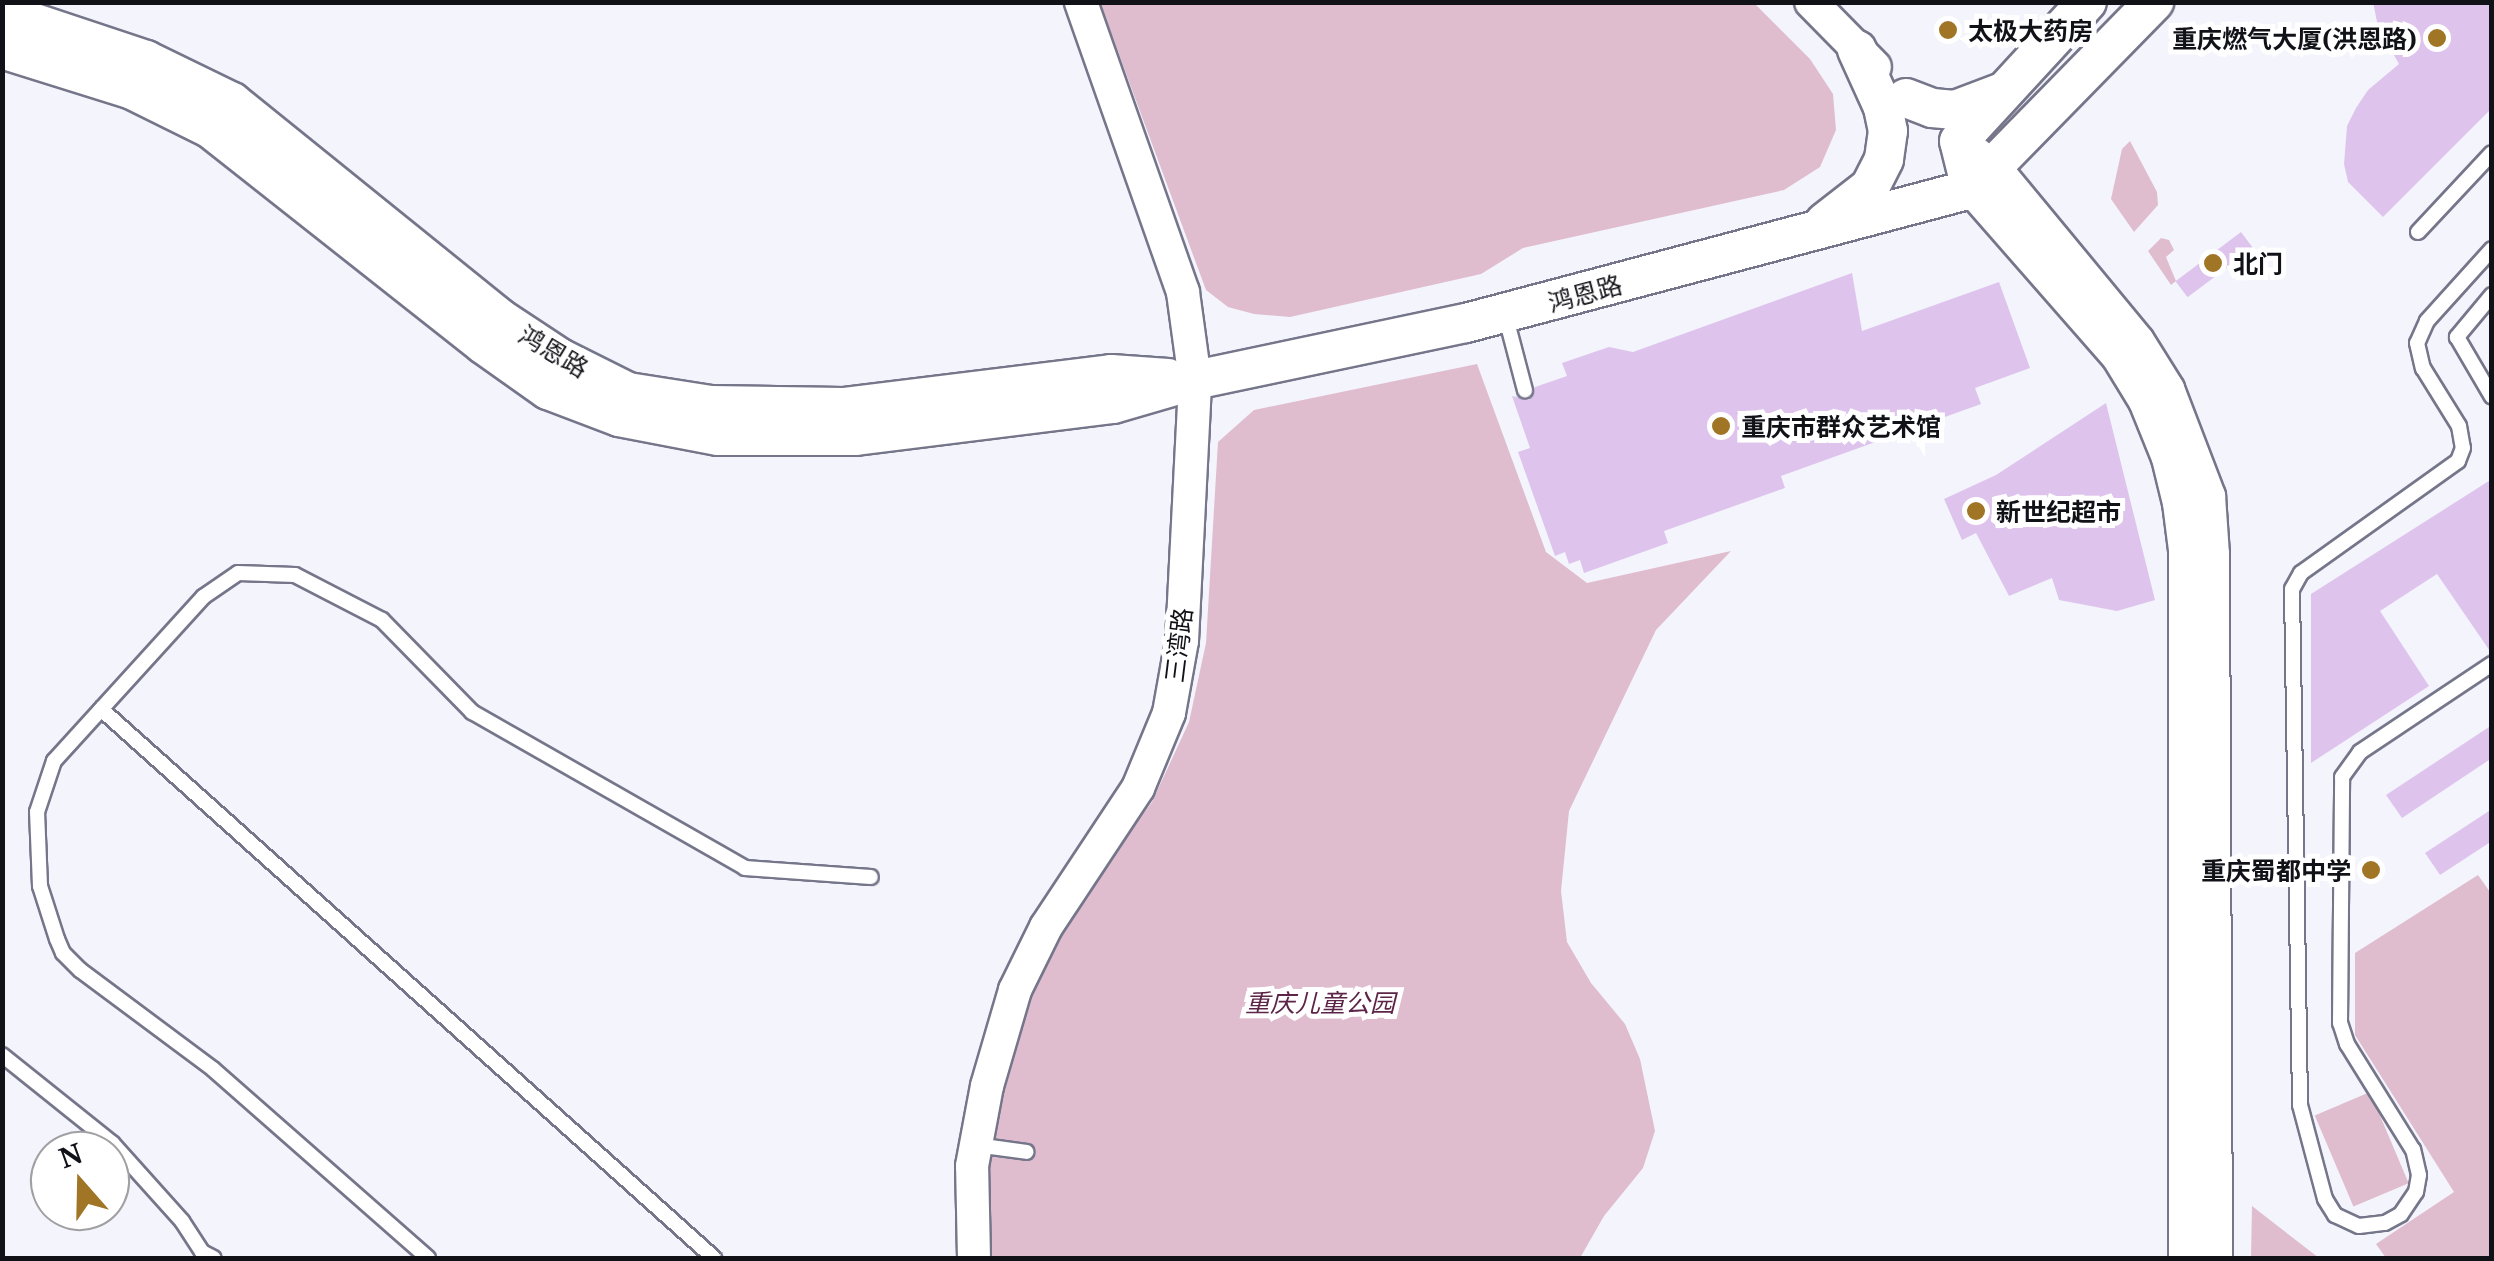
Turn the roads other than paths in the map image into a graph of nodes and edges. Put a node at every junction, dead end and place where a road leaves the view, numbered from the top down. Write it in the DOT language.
graph roads {
  1 [pos="1080,2"];
  2 [pos="1812,2"];
  3 [pos="2087,2"];
  4 [pos="2154,2"];
  5 [pos="2,12"];
  6 [pos="2,49"];
  7 [pos="1857,50"];
  8 [pos="2006,89"];
  9 [pos="1906,98"];
  10 [pos="1959,141"];
  11 [pos="2492,152"];
  12 [pos="1983,179"];
  13 [pos="2418,232"];
  14 [pos="1796,238"];
  15 [pos="2492,249"];
  16 [pos="2492,294"];
  17 [pos="1504,314"];
  18 [pos="1196,380"];
  19 [pos="1525,390"];
  20 [pos="2492,397"];
  21 [pos="2492,664"];
  22 [pos="101,709"];
  23 [pos="871,878"];
  24 [pos="2,1055"];
  25 [pos="976,1145"];
  26 [pos="1027,1152"];
  27 [pos="214,1258"];
  28 [pos="428,1258"];
  29 [pos="714,1258"];
  30 [pos="974,1258"];
  31 [pos="2185,1258"];
  32 [pos="2216,1258"];
  1 -- 18 [label="street, 三湾路"];
  2 -- 7 [label="street"];
  3 -- 8 [label="main road"];
  4 -- 12 [label="main road"];
  5 -- 18 [label="main road, 鸿恩路"];
  6 -- 18 [label="main road, 鸿恩路"];
  7 -- 9 [label="street"];
  7 -- 14 [label="main road"];
  8 -- 9 [label="main road"];
  8 -- 10 [label="main road"];
  9 -- 10 [label="street"];
  10 -- 12 [label="main road"];
  11 -- 13 [label="lane"];
  12 -- 14 [label="main road, 鸿恩路"];
  12 -- 31 [label="street"];
  12 -- 32 [label="street"];
  14 -- 17 [label="main road, 鸿恩路"];
  15 -- 21 [label="lane"];
  16 -- 20 [label="lane"];
  17 -- 18 [label="main road, 鸿恩路"];
  17 -- 19 [label="lane"];
  18 -- 25 [label="street, 三湾路"];
  22 -- 23 [label="lane"];
  22 -- 28 [label="lane"];
  22 -- 29 [label="lane"];
  24 -- 27 [label="lane"];
  25 -- 26 [label="lane"];
  25 -- 30 [label="street, 三湾路"];
}
